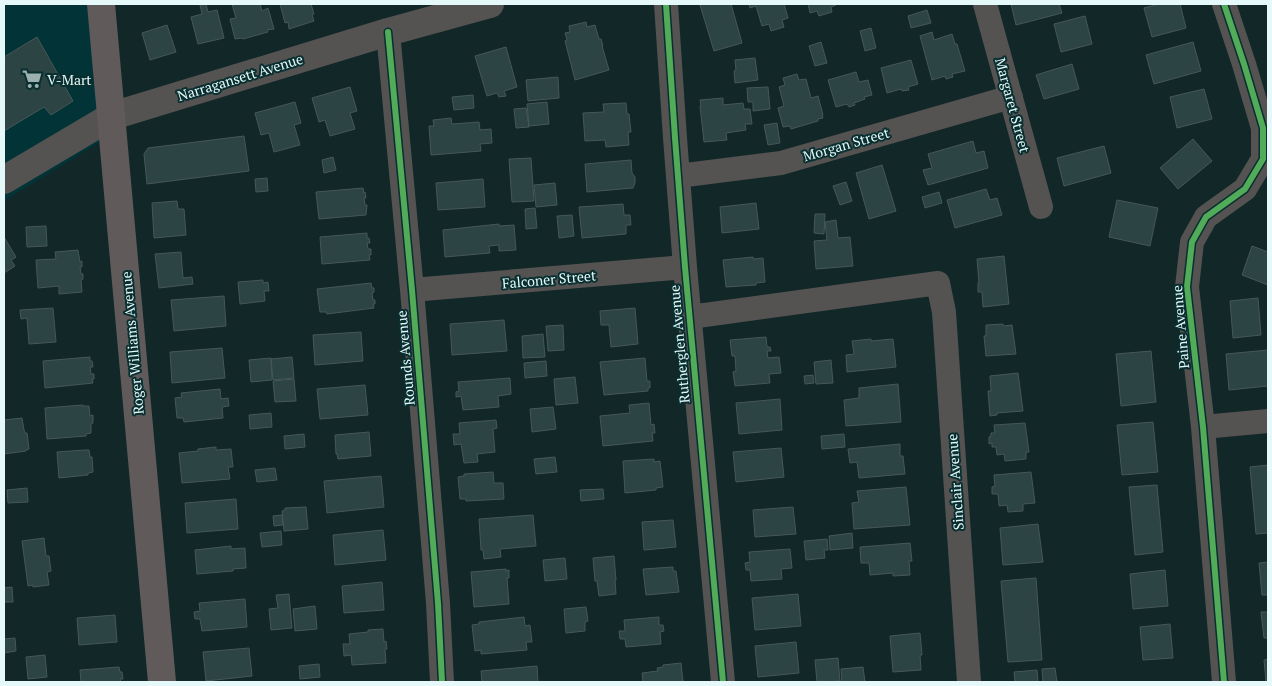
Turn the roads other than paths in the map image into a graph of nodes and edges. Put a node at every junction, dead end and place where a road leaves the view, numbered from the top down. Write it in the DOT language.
graph roads {
  1 [pos="101,4"];
  2 [pos="490,4"];
  3 [pos="666,4"];
  4 [pos="986,4"];
  5 [pos="1224,4"];
  6 [pos="388,32"];
  7 [pos="1011,96"];
  8 [pos="112,116"];
  9 [pos="678,176"];
  10 [pos="4,180"];
  11 [pos="1041,207"];
  12 [pos="685,267"];
  13 [pos="412,290"];
  14 [pos="690,317"];
  15 [pos="1268,421"];
  16 [pos="1203,427"];
  17 [pos="162,682"];
  18 [pos="442,682"];
  19 [pos="722,682"];
  20 [pos="969,682"];
  21 [pos="1224,682"];
  1 -- 8 [label="main road, Roger Williams Avenue"];
  2 -- 6 [label="street, Narragansett Avenue"];
  3 -- 9 [label="street, Rutherglen Avenue"];
  4 -- 7 [label="street, Margaret Street"];
  5 -- 16 [label="street, Paine Avenue"];
  6 -- 8 [label="street, Narragansett Avenue"];
  6 -- 13 [label="street, Rounds Avenue"];
  7 -- 9 [label="street, Morgan Street"];
  7 -- 11 [label="street, Margaret Street"];
  8 -- 10 [label="street, Narragansett Avenue"];
  8 -- 17 [label="main road, Roger Williams Avenue"];
  9 -- 12 [label="street, Rutherglen Avenue"];
  12 -- 13 [label="street, Falconer Street"];
  12 -- 14 [label="street, Rutherglen Avenue"];
  13 -- 18 [label="street, Rounds Avenue"];
  14 -- 19 [label="street, Rutherglen Avenue"];
  14 -- 20 [label="street, Sinclair Avenue"];
  15 -- 16 [label="street"];
  16 -- 21 [label="street, Paine Avenue"];
}
